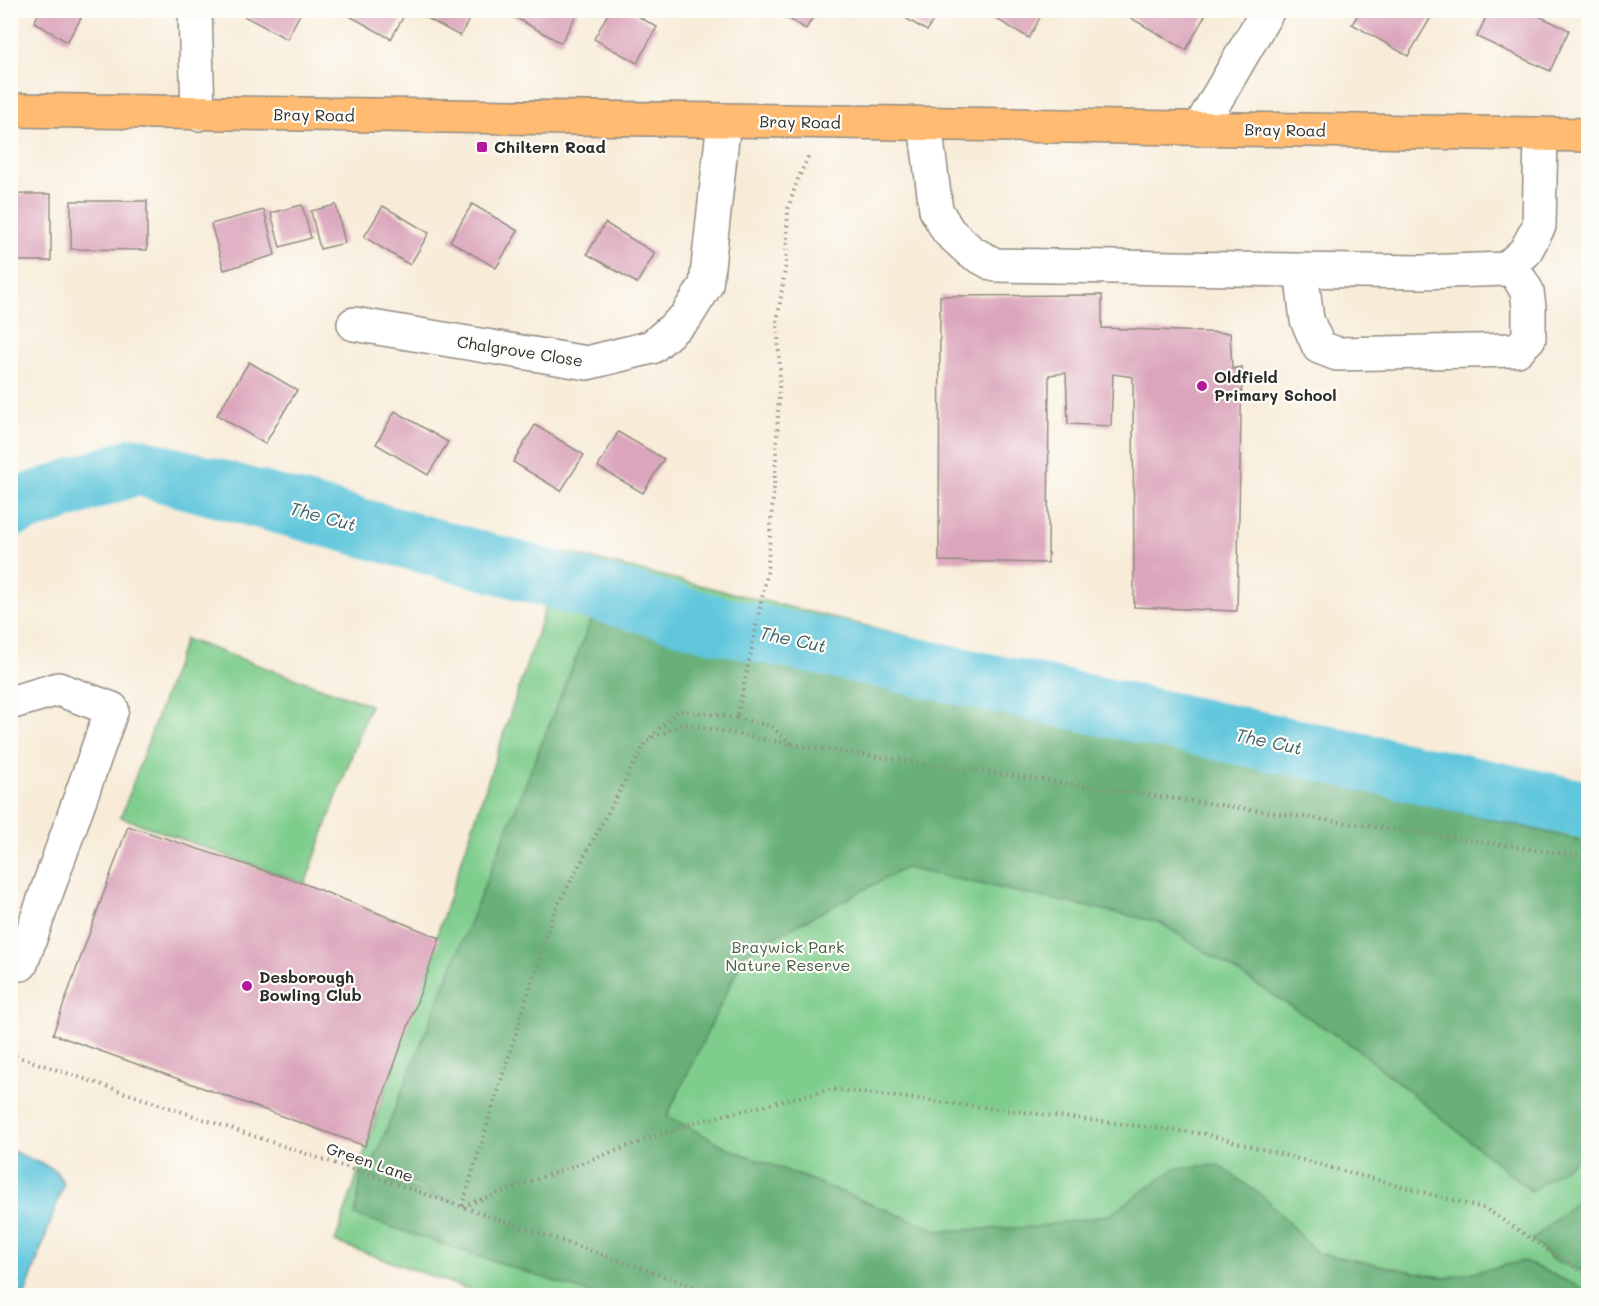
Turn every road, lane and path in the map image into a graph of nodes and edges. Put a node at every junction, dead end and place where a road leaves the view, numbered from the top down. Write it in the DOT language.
graph roads {
  1 [pos="195,10"];
  2 [pos="1268,10"];
  3 [pos="10,111"];
  4 [pos="198,114"];
  5 [pos="724,120"];
  6 [pos="822,122"];
  7 [pos="925,124"];
  8 [pos="1199,129"];
  9 [pos="1541,135"];
  10 [pos="1588,135"];
  11 [pos="1511,265"];
  12 [pos="1301,270"];
  13 [pos="354,324"];
  14 [pos="10,703"];
  15 [pos="737,718"];
  16 [pos="647,740"];
  17 [pos="794,746"];
  18 [pos="1588,857"];
  19 [pos="10,961"];
  20 [pos="10,1054"];
  21 [pos="462,1206"];
  22 [pos="1588,1276"];
  23 [pos="722,1296"];
  1 -- 4 [label="street"];
  2 -- 8 [label="street"];
  3 -- 4 [label="main road, Bray Road"];
  4 -- 5 [label="main road, Bray Road"];
  5 -- 6 [label="main road, Bray Road"];
  5 -- 13 [label="street, Chalgrove Close"];
  6 -- 7 [label="main road, Bray Road"];
  6 -- 15 [label="path"];
  7 -- 8 [label="main road, Bray Road"];
  7 -- 12 [label="street"];
  8 -- 9 [label="main road, Bray Road"];
  9 -- 10 [label="main road, Bray Road"];
  9 -- 11 [label="street"];
  11 -- 12 [label="street"];
  11 -- 12 [label="street"];
  14 -- 19 [label="street"];
  15 -- 16 [label="path"];
  15 -- 17 [label="path"];
  16 -- 17 [label="path"];
  16 -- 21 [label="path"];
  17 -- 18 [label="path"];
  20 -- 21 [label="path, Green Lane"];
  21 -- 22 [label="path"];
  21 -- 23 [label="path, Green Lane"];
}
